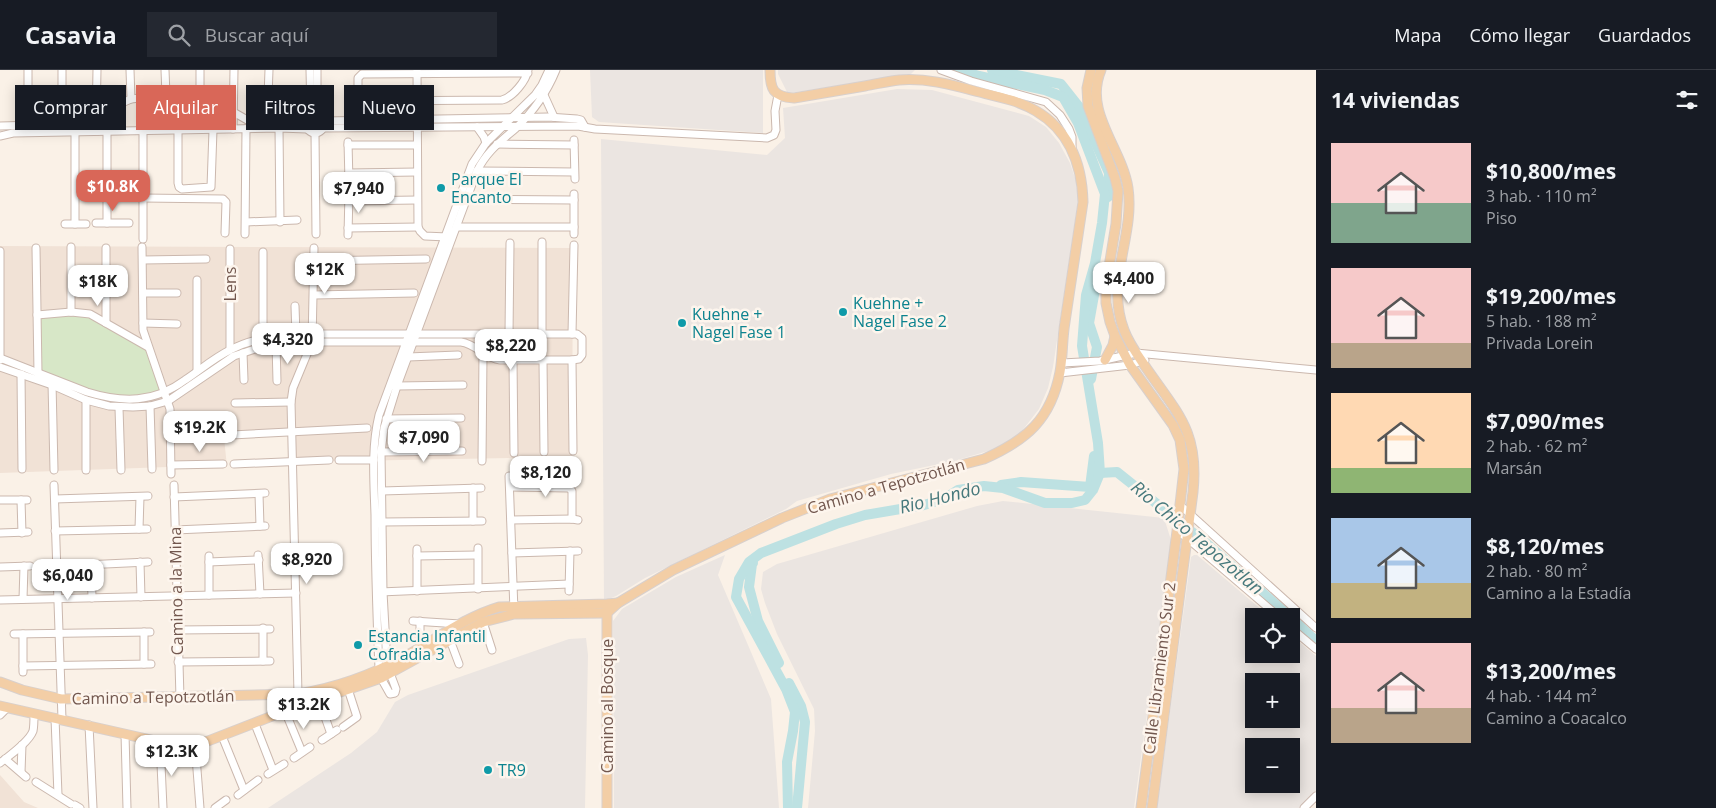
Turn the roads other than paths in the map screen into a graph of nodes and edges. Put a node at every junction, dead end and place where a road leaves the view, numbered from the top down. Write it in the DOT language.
graph roads {
  1 [pos="28,70"];
  2 [pos="62,70"];
  3 [pos="97,70"];
  4 [pos="130,70"];
  5 [pos="165,70"];
  6 [pos="200,70"];
  7 [pos="234,70"];
  8 [pos="269,70"];
  9 [pos="310,70"];
  10 [pos="317,70"];
  11 [pos="549,70"];
  12 [pos="556,70"];
  13 [pos="770,70"];
  14 [pos="941,70"];
  15 [pos="1091,70"];
  16 [pos="1101,70"];
  17 [pos="417,71"];
  18 [pos="528,71"];
  19 [pos="28,85"];
  20 [pos="62,85"];
  21 [pos="97,85"];
  22 [pos="166,85"];
  23 [pos="200,85"];
  24 [pos="234,85"];
  25 [pos="268,85"];
  26 [pos="311,85"];
  27 [pos="316,85"];
  28 [pos="358,85"];
  29 [pos="417,85"];
  30 [pos="544,95"];
  31 [pos="778,95"];
  32 [pos="136,98"];
  33 [pos="130,99"];
  34 [pos="434,100"];
  35 [pos="126,101"];
  36 [pos="538,103"];
  37 [pos="526,117"];
  38 [pos="551,117"];
  39 [pos="434,118"];
  40 [pos="514,118"];
  41 [pos="15,125"];
  42 [pos="0,126"];
  43 [pos="434,126"];
  44 [pos="477,127"];
  45 [pos="504,127"];
  46 [pos="517,127"];
  47 [pos="585,127"];
  48 [pos="236,129"];
  49 [pos="246,129"];
  50 [pos="178,130"];
  51 [pos="213,130"];
  52 [pos="246,130"];
  53 [pos="279,130"];
  54 [pos="309,130"];
  55 [pos="321,130"];
  56 [pos="417,130"];
  57 [pos="75,131"];
  58 [pos="98,131"];
  59 [pos="107,131"];
  60 [pos="143,131"];
  61 [pos="315,133"];
  62 [pos="0,136"];
  63 [pos="486,143"];
  64 [pos="497,144"];
  65 [pos="417,145"];
  66 [pos="1072,150"];
  67 [pos="477,171"];
  68 [pos="418,172"];
  69 [pos="348,173"];
  70 [pos="349,182"];
  71 [pos="349,192"];
  72 [pos="143,198"];
  73 [pos="467,199"];
  74 [pos="349,200"];
  75 [pos="417,200"];
  76 [pos="297,220"];
  77 [pos="246,222"];
  78 [pos="280,222"];
  79 [pos="107,223"];
  80 [pos="129,223"];
  81 [pos="65,224"];
  82 [pos="75,224"];
  83 [pos="86,224"];
  84 [pos="96,224"];
  85 [pos="418,227"];
  86 [pos="457,227"];
  87 [pos="225,233"];
  88 [pos="245,234"];
  89 [pos="316,234"];
  90 [pos="449,237"];
  91 [pos="143,238"];
  92 [pos="542,242"];
  93 [pos="510,243"];
  94 [pos="574,245"];
  95 [pos="71,246"];
  96 [pos="142,247"];
  97 [pos="36,248"];
  98 [pos="106,248"];
  99 [pos="314,248"];
  100 [pos="230,249"];
  101 [pos="0,251"];
  102 [pos="263,252"];
  103 [pos="206,259"];
  104 [pos="426,259"];
  105 [pos="142,260"];
  106 [pos="314,261"];
  107 [pos="197,280"];
  108 [pos="143,293"];
  109 [pos="177,293"];
  110 [pos="414,293"];
  111 [pos="314,295"];
  112 [pos="295,306"];
  113 [pos="71,312"];
  114 [pos="37,314"];
  115 [pos="106,323"];
  116 [pos="143,323"];
  117 [pos="177,324"];
  118 [pos="572,334"];
  119 [pos="296,335"];
  120 [pos="509,335"];
  121 [pos="542,335"];
  122 [pos="1115,336"];
  123 [pos="263,338"];
  124 [pos="312,338"];
  125 [pos="411,338"];
  126 [pos="276,344"];
  127 [pos="148,347"];
  128 [pos="230,349"];
  129 [pos="243,353"];
  130 [pos="484,354"];
  131 [pos="458,355"];
  132 [pos="1125,356"];
  133 [pos="408,357"];
  134 [pos="1139,357"];
  135 [pos="0,359"];
  136 [pos="513,360"];
  137 [pos="543,360"];
  138 [pos="572,360"];
  139 [pos="1102,363"];
  140 [pos="1130,365"];
  141 [pos="0,366"];
  142 [pos="1068,366"];
  143 [pos="1316,370"];
  144 [pos="198,371"];
  145 [pos="38,373"];
  146 [pos="21,374"];
  147 [pos="244,380"];
  148 [pos="277,381"];
  149 [pos="53,382"];
  150 [pos="462,385"];
  151 [pos="397,386"];
  152 [pos="165,393"];
  153 [pos="86,400"];
  154 [pos="168,401"];
  155 [pos="291,402"];
  156 [pos="235,403"];
  157 [pos="150,406"];
  158 [pos="119,408"];
  159 [pos="461,418"];
  160 [pos="386,420"];
  161 [pos="367,428"];
  162 [pos="380,428"];
  163 [pos="291,432"];
  164 [pos="170,434"];
  165 [pos="222,434"];
  166 [pos="232,434"];
  167 [pos="462,451"];
  168 [pos="574,451"];
  169 [pos="382,452"];
  170 [pos="544,452"];
  171 [pos="514,453"];
  172 [pos="329,460"];
  173 [pos="339,460"];
  174 [pos="374,460"];
  175 [pos="482,461"];
  176 [pos="292,462"];
  177 [pos="223,464"];
  178 [pos="234,464"];
  179 [pos="171,465"];
  180 [pos="22,469"];
  181 [pos="152,469"];
  182 [pos="54,470"];
  183 [pos="86,470"];
  184 [pos="121,470"];
  185 [pos="171,474"];
  186 [pos="509,476"];
  187 [pos="378,478"];
  188 [pos="54,485"];
  189 [pos="174,485"];
  190 [pos="473,488"];
  191 [pos="481,488"];
  192 [pos="510,488"];
  193 [pos="382,491"];
  194 [pos="148,496"];
  195 [pos="140,497"];
  196 [pos="174,497"];
  197 [pos="55,499"];
  198 [pos="0,500"];
  199 [pos="1180,507"];
  200 [pos="1190,516"];
  201 [pos="512,520"];
  202 [pos="473,521"];
  203 [pos="482,521"];
  204 [pos="383,522"];
  205 [pos="175,530"];
  206 [pos="1178,530"];
  207 [pos="55,531"];
  208 [pos="0,533"];
  209 [pos="1188,536"];
  210 [pos="570,551"];
  211 [pos="578,551"];
  212 [pos="512,553"];
  213 [pos="140,562"];
  214 [pos="148,562"];
  215 [pos="0,567"];
  216 [pos="513,587"];
  217 [pos="478,589"];
  218 [pos="417,591"];
  219 [pos="380,592"];
  220 [pos="296,593"];
  221 [pos="260,594"];
  222 [pos="209,595"];
  223 [pos="176,596"];
  224 [pos="141,597"];
  225 [pos="92,598"];
  226 [pos="24,599"];
  227 [pos="57,599"];
  228 [pos="0,600"];
  229 [pos="1269,608"];
  230 [pos="607,609"];
  231 [pos="513,610"];
  232 [pos="483,622"];
  233 [pos="460,624"];
  234 [pos="1316,628"];
  235 [pos="177,630"];
  236 [pos="1164,630"];
  237 [pos="1175,632"];
  238 [pos="58,633"];
  239 [pos="14,634"];
  240 [pos="23,634"];
  241 [pos="1300,636"];
  242 [pos="450,640"];
  243 [pos="1162,646"];
  244 [pos="420,647"];
  245 [pos="1173,648"];
  246 [pos="1316,649"];
  247 [pos="492,650"];
  248 [pos="178,662"];
  249 [pos="458,664"];
  250 [pos="59,666"];
  251 [pos="384,671"];
  252 [pos="0,682"];
  253 [pos="348,689"];
  254 [pos="298,694"];
  255 [pos="180,698"];
  256 [pos="61,699"];
  257 [pos="319,700"];
  258 [pos="300,706"];
  259 [pos="2,710"];
  260 [pos="285,711"];
  261 [pos="34,714"];
  262 [pos="59,718"];
  263 [pos="255,724"];
  264 [pos="89,725"];
  265 [pos="337,730"];
  266 [pos="125,734"];
  267 [pos="222,736"];
  268 [pos="322,740"];
  269 [pos="160,742"];
  270 [pos="195,744"];
  271 [pos="22,745"];
  272 [pos="310,747"];
  273 [pos="302,752"];
  274 [pos="294,758"];
  275 [pos="3,761"];
  276 [pos="284,764"];
  277 [pos="258,780"];
  278 [pos="36,782"];
  279 [pos="1143,790"];
  280 [pos="1154,791"];
  281 [pos="58,795"];
  282 [pos="1316,796"];
  283 [pos="226,800"];
  284 [pos="75,806"];
  285 [pos="93,808"];
  286 [pos="127,808"];
  287 [pos="163,808"];
  288 [pos="200,808"];
  289 [pos="215,808"];
  290 [pos="607,808"];
  291 [pos="1141,808"];
  292 [pos="1152,808"];
  293 [pos="1304,808"];
  1 -- 19 [label="street"];
  2 -- 20 [label="street"];
  3 -- 21 [label="street"];
  4 -- 33 [label="street"];
  5 -- 22 [label="street"];
  6 -- 23 [label="street"];
  7 -- 24 [label="street"];
  8 -- 25 [label="street"];
  9 -- 26 [label="street"];
  10 -- 27 [label="street"];
  11 -- 40 [label="street"];
  12 -- 30 [label="street"];
  13 -- 31 [label="main road"];
  14 -- 66 [label="street"];
  15 -- 122 [label="main road, Calle Libramiento Sur 2"];
  16 -- 134 [label="main road, Calle Libramiento Sur 2"];
  17 -- 18 [label="street"];
  17 -- 28 [label="street"];
  17 -- 29 [label="street"];
  18 -- 34 [label="street"];
  30 -- 36 [label="street"];
  30 -- 38 [label="street"];
  31 -- 47 [label="street"];
  31 -- 66 [label="main road, Camino a Tepotzotlán"];
  32 -- 33 [label="street"];
  33 -- 35 [label="street"];
  36 -- 37 [label="street"];
  36 -- 38 [label="street"];
  37 -- 38 [label="street"];
  37 -- 40 [label="street"];
  37 -- 46 [label="street"];
  38 -- 47 [label="street"];
  39 -- 40 [label="street"];
  40 -- 45 [label="street"];
  41 -- 42 [label="street"];
  43 -- 44 [label="street"];
  44 -- 45 [label="street"];
  44 -- 63 [label="street"];
  45 -- 46 [label="street"];
  45 -- 63 [label="street"];
  46 -- 47 [label="street"];
  46 -- 64 [label="street"];
  48 -- 49 [label="street"];
  50 -- 51 [label="street"];
  50 -- 60 [label="street"];
  52 -- 77 [label="street"];
  53 -- 78 [label="street"];
  54 -- 61 [label="street"];
  55 -- 61 [label="street"];
  56 -- 65 [label="street"];
  57 -- 58 [label="street"];
  57 -- 62 [label="street"];
  57 -- 82 [label="street"];
  58 -- 59 [label="street"];
  59 -- 60 [label="street"];
  59 -- 79 [label="street"];
  60 -- 72 [label="street"];
  61 -- 89 [label="street"];
  63 -- 90 [label="street"];
  64 -- 67 [label="street"];
  64 -- 67 [label="street"];
  65 -- 68 [label="street"];
  65 -- 69 [label="street"];
  66 -- 142 [label="main road, Camino a Tepotzotlán"];
  67 -- 73 [label="street"];
  68 -- 69 [label="street"];
  68 -- 75 [label="street"];
  69 -- 70 [label="street"];
  71 -- 74 [label="street"];
  72 -- 87 [label="street"];
  72 -- 91 [label="street"];
  73 -- 86 [label="street"];
  73 -- 86 [label="street"];
  74 -- 75 [label="street"];
  74 -- 85 [label="street"];
  75 -- 85 [label="street"];
  76 -- 78 [label="street"];
  77 -- 78 [label="street"];
  77 -- 88 [label="street"];
  79 -- 80 [label="street"];
  79 -- 84 [label="street"];
  81 -- 82 [label="street"];
  82 -- 83 [label="street"];
  85 -- 90 [label="street"];
  86 -- 90 [label="street"];
  90 -- 125 [label="street"];
  92 -- 121 [label="street"];
  93 -- 120 [label="street"];
  94 -- 118 [label="street"];
  95 -- 113 [label="street"];
  96 -- 105 [label="street"];
  97 -- 114 [label="street"];
  98 -- 115 [label="street"];
  99 -- 106 [label="street"];
  100 -- 128 [label="street, Lens"];
  101 -- 135 [label="street"];
  102 -- 123 [label="street"];
  103 -- 105 [label="street"];
  104 -- 106 [label="street"];
  105 -- 108 [label="street"];
  106 -- 111 [label="street"];
  107 -- 144 [label="street"];
  108 -- 109 [label="street"];
  108 -- 116 [label="street"];
  110 -- 111 [label="street"];
  111 -- 124 [label="street"];
  112 -- 119 [label="street"];
  113 -- 114 [label="street"];
  113 -- 115 [label="street"];
  114 -- 145 [label="street"];
  115 -- 127 [label="street"];
  116 -- 117 [label="street"];
  116 -- 127 [label="street"];
  118 -- 121 [label="street"];
  118 -- 138 [label="street"];
  119 -- 123 [label="street"];
  119 -- 124 [label="street"];
  120 -- 121 [label="street"];
  120 -- 125 [label="street"];
  122 -- 132 [label="main road, Calle Libramiento Sur 2"];
  122 -- 139 [label="main road"];
  123 -- 128 [label="street"];
  124 -- 125 [label="street"];
  124 -- 126 [label="street"];
  124 -- 155 [label="street"];
  125 -- 130 [label="street"];
  125 -- 133 [label="street"];
  125 -- 162 [label="street"];
  126 -- 129 [label="street"];
  126 -- 148 [label="street"];
  127 -- 152 [label="street"];
  128 -- 144 [label="street"];
  129 -- 147 [label="street"];
  129 -- 154 [label="street"];
  130 -- 136 [label="street"];
  130 -- 175 [label="street"];
  131 -- 133 [label="street"];
  132 -- 134 [label="street"];
  132 -- 139 [label="street"];
  132 -- 140 [label="main road, Calle Libramiento Sur 2"];
  133 -- 151 [label="street"];
  134 -- 140 [label="street"];
  134 -- 143 [label="street"];
  134 -- 200 [label="main road, Calle Libramiento Sur 2"];
  135 -- 145 [label="street"];
  136 -- 137 [label="street"];
  136 -- 171 [label="street"];
  137 -- 138 [label="street"];
  137 -- 170 [label="street"];
  138 -- 168 [label="street"];
  139 -- 140 [label="street"];
  139 -- 142 [label="street"];
  140 -- 199 [label="main road, Calle Libramiento Sur 2"];
  141 -- 146 [label="street"];
  142 -- 230 [label="main road, Camino a Tepotzotlán"];
  144 -- 152 [label="street"];
  145 -- 149 [label="street"];
  146 -- 149 [label="street"];
  146 -- 180 [label="street"];
  149 -- 152 [label="street"];
  149 -- 153 [label="street"];
  149 -- 182 [label="street"];
  150 -- 151 [label="street"];
  151 -- 160 [label="street"];
  152 -- 154 [label="street"];
  153 -- 158 [label="street"];
  153 -- 183 [label="street"];
  154 -- 157 [label="street"];
  154 -- 164 [label="street"];
  155 -- 156 [label="street"];
  155 -- 163 [label="street"];
  157 -- 158 [label="street"];
  157 -- 181 [label="street"];
  158 -- 184 [label="street"];
  159 -- 160 [label="street"];
  160 -- 162 [label="street"];
  161 -- 163 [label="street"];
  162 -- 169 [label="street"];
  162 -- 174 [label="street"];
  163 -- 166 [label="street"];
  163 -- 176 [label="street"];
  164 -- 165 [label="street"];
  164 -- 179 [label="street"];
  167 -- 169 [label="street"];
  169 -- 187 [label="street"];
  172 -- 176 [label="street"];
  173 -- 174 [label="street"];
  174 -- 187 [label="street"];
  176 -- 178 [label="street"];
  176 -- 220 [label="street"];
  177 -- 179 [label="street"];
  179 -- 185 [label="street"];
  186 -- 192 [label="street"];
  187 -- 193 [label="street"];
  187 -- 219 [label="street"];
  188 -- 197 [label="street"];
  189 -- 196 [label="street, Camino a la Mina"];
  190 -- 191 [label="street"];
  190 -- 193 [label="street"];
  190 -- 202 [label="street"];
  192 -- 201 [label="street"];
  192 -- 201 [label="street"];
  193 -- 204 [label="street"];
  194 -- 195 [label="street"];
  195 -- 197 [label="street"];
  195 -- 207 [label="street"];
  196 -- 205 [label="street, Camino a la Mina"];
  196 -- 205 [label="street"];
  197 -- 207 [label="street"];
  198 -- 208 [label="street"];
  199 -- 200 [label="street"];
  199 -- 206 [label="main road, Calle Libramiento Sur 2"];
  200 -- 209 [label="main road, Calle Libramiento Sur 2"];
  200 -- 234 [label="street"];
  201 -- 212 [label="street"];
  202 -- 203 [label="street"];
  202 -- 204 [label="street"];
  204 -- 219 [label="street"];
  205 -- 223 [label="street, Camino a la Mina"];
  206 -- 209 [label="street"];
  206 -- 236 [label="main road, Calle Libramiento Sur 2"];
  207 -- 227 [label="street"];
  209 -- 229 [label="street"];
  209 -- 237 [label="main road, Calle Libramiento Sur 2"];
  210 -- 211 [label="street"];
  210 -- 212 [label="street"];
  210 -- 216 [label="street"];
  212 -- 216 [label="street"];
  213 -- 214 [label="street"];
  213 -- 224 [label="street"];
  213 -- 225 [label="street"];
  215 -- 226 [label="street"];
  216 -- 217 [label="street"];
  216 -- 231 [label="street"];
  217 -- 218 [label="street"];
  217 -- 218 [label="street"];
  218 -- 219 [label="street"];
  219 -- 251 [label="street"];
  220 -- 221 [label="street"];
  220 -- 254 [label="street"];
  221 -- 222 [label="street"];
  221 -- 222 [label="street"];
  222 -- 223 [label="street"];
  223 -- 224 [label="street"];
  223 -- 235 [label="street, Camino a la Mina"];
  224 -- 225 [label="street"];
  225 -- 227 [label="street"];
  226 -- 227 [label="street"];
  226 -- 228 [label="street"];
  227 -- 238 [label="street"];
  230 -- 231 [label="main road, Camino a Tepotzotlán"];
  230 -- 290 [label="main road, Camino al Bosque"];
  231 -- 232 [label="main road, Camino a Tepotzotlán"];
  231 -- 233 [label="main road, Camino a Tepotzotlán"];
  232 -- 242 [label="main road, Camino a Tepotzotlán"];
  232 -- 247 [label="street"];
  233 -- 244 [label="main road, Camino a Tepotzotlán"];
  233 -- 244 [label="street"];
  235 -- 248 [label="street, Camino a la Mina"];
  235 -- 248 [label="street"];
  236 -- 237 [label="main road"];
  236 -- 243 [label="main road, Calle Libramiento Sur 2"];
  237 -- 245 [label="main road, Calle Libramiento Sur 2"];
  238 -- 240 [label="street"];
  238 -- 250 [label="street"];
  238 -- 250 [label="street"];
  239 -- 240 [label="street"];
  240 -- 250 [label="street"];
  241 -- 246 [label="street"];
  242 -- 249 [label="street"];
  242 -- 251 [label="main road, Camino a Tepotzotlán"];
  243 -- 245 [label="main road"];
  243 -- 279 [label="main road, Calle Libramiento Sur 2"];
  244 -- 251 [label="main road, Camino a Tepotzotlán"];
  245 -- 280 [label="main road, Calle Libramiento Sur 2"];
  248 -- 255 [label="street, Camino a la Mina"];
  250 -- 256 [label="street"];
  251 -- 253 [label="main road, Camino a Tepotzotlán"];
  251 -- 254 [label="main road, Camino a Tepotzotlán"];
  252 -- 256 [label="main road, Camino a Tepotzotlán"];
  253 -- 257 [label="main road, Camino a Tepotzotlán"];
  253 -- 265 [label="street"];
  254 -- 255 [label="main road, Camino a Tepotzotlán"];
  254 -- 258 [label="street"];
  255 -- 256 [label="main road, Camino a Tepotzotlán"];
  256 -- 262 [label="street"];
  257 -- 258 [label="main road, Camino a Tepotzotlán"];
  257 -- 265 [label="street"];
  258 -- 260 [label="main road, Camino a Tepotzotlán"];
  259 -- 261 [label="main road, Camino a Tepotzotlán"];
  260 -- 263 [label="main road, Camino a Tepotzotlán"];
  260 -- 273 [label="street"];
  261 -- 262 [label="main road, Camino a Tepotzotlán"];
  261 -- 271 [label="street"];
  262 -- 264 [label="main road, Camino a Tepotzotlán"];
  262 -- 281 [label="street"];
  263 -- 267 [label="main road, Camino a Tepotzotlán"];
  263 -- 276 [label="street"];
  264 -- 266 [label="main road, Camino a Tepotzotlán"];
  264 -- 285 [label="street"];
  265 -- 268 [label="street"];
  266 -- 269 [label="main road, Camino a Tepotzotlán"];
  266 -- 286 [label="street"];
  267 -- 270 [label="main road, Camino a Tepotzotlán"];
  267 -- 277 [label="street"];
  269 -- 270 [label="main road, Camino a Tepotzotlán"];
  269 -- 287 [label="street"];
  270 -- 288 [label="street"];
  271 -- 275 [label="street"];
  271 -- 275 [label="street"];
  272 -- 273 [label="street"];
  273 -- 274 [label="street"];
  278 -- 281 [label="street"];
  279 -- 280 [label="main road"];
  279 -- 291 [label="main road, Calle Libramiento Sur 2"];
  280 -- 292 [label="main road, Calle Libramiento Sur 2"];
  281 -- 284 [label="street"];
  282 -- 293 [label="street"];
  283 -- 289 [label="street"];
}
